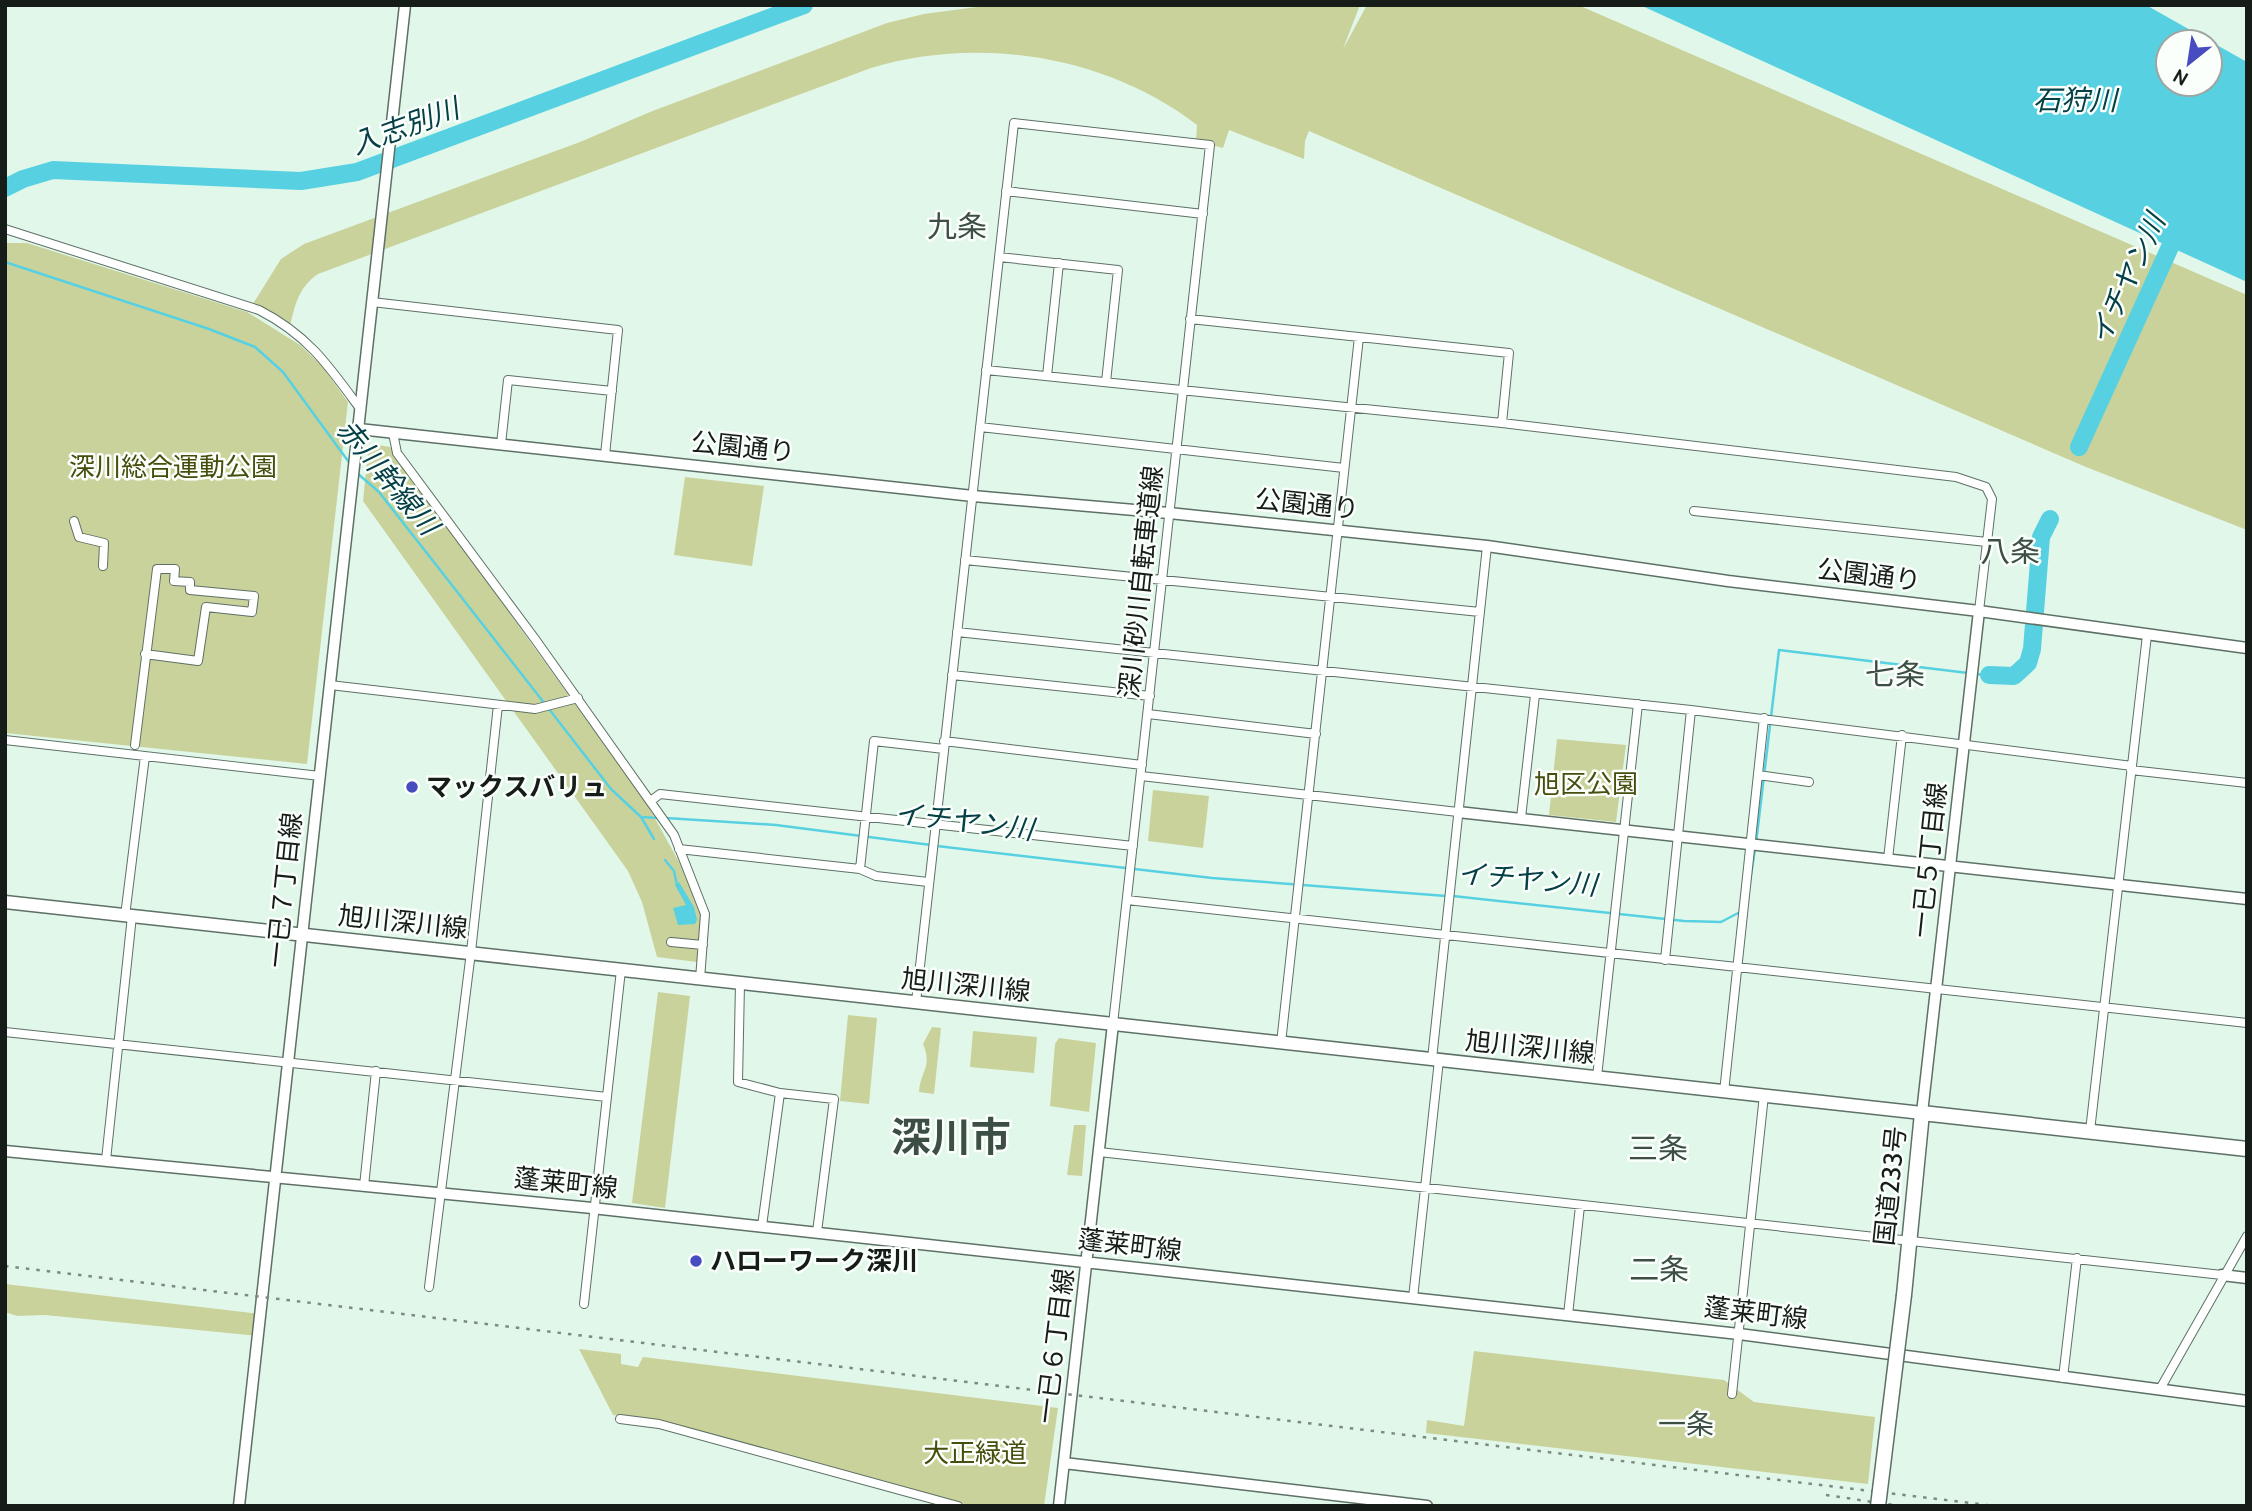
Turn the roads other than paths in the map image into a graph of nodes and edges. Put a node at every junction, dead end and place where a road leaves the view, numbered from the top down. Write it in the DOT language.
graph roads {
  1 [pos="405,5"];
  2 [pos="1006,191"];
  3 [pos="1203,214"];
  4 [pos="5,229"];
  5 [pos="999,257"];
  6 [pos="1059,263"];
  7 [pos="372,302"];
  8 [pos="1190,319"];
  9 [pos="1359,337"];
  10 [pos="986,370"];
  11 [pos="1047,376"];
  12 [pos="1106,382"];
  13 [pos="1183,390"];
  14 [pos="612,391"];
  15 [pos="1351,407"];
  16 [pos="361,410"];
  17 [pos="1502,423"];
  18 [pos="980,427"];
  19 [pos="359,429"];
  20 [pos="393,433"];
  21 [pos="501,444"];
  22 [pos="1177,449"];
  23 [pos="605,455"];
  24 [pos="1343,468"];
  25 [pos="973,496"];
  26 [pos="1694,511"];
  27 [pos="1170,513"];
  28 [pos="74,521"];
  29 [pos="1337,529"];
  30 [pos="1987,542"];
  31 [pos="1488,546"];
  32 [pos="965,560"];
  33 [pos="103,566"];
  34 [pos="1163,579"];
  35 [pos="1331,595"];
  36 [pos="1979,611"];
  37 [pos="1480,612"];
  38 [pos="957,632"];
  39 [pos="2147,635"];
  40 [pos="2247,649"];
  41 [pos="145,654"];
  42 [pos="1154,654"];
  43 [pos="1323,672"];
  44 [pos="952,675"];
  45 [pos="330,685"];
  46 [pos="1472,688"];
  47 [pos="1535,695"];
  48 [pos="1150,696"];
  49 [pos="578,698"];
  50 [pos="1638,704"];
  51 [pos="498,705"];
  52 [pos="1691,710"];
  53 [pos="1148,714"];
  54 [pos="1764,718"];
  55 [pos="1316,734"];
  56 [pos="1902,735"];
  57 [pos="5,740"];
  58 [pos="135,745"];
  59 [pos="944,745"];
  60 [pos="1964,745"];
  61 [pos="145,756"];
  62 [pos="1142,765"];
  63 [pos="2132,768"];
  64 [pos="1758,775"];
  65 [pos="320,776"];
  66 [pos="1141,776"];
  67 [pos="1809,782"];
  68 [pos="2247,783"];
  69 [pos="1309,796"];
  70 [pos="652,800"];
  71 [pos="1458,812"];
  72 [pos="866,818"];
  73 [pos="1521,818"];
  74 [pos="934,824"];
  75 [pos="1624,830"];
  76 [pos="1678,835"];
  77 [pos="1750,844"];
  78 [pos="1133,846"];
  79 [pos="679,849"];
  80 [pos="1888,859"];
  81 [pos="1951,866"];
  82 [pos="860,869"];
  83 [pos="928,882"];
  84 [pos="2118,884"];
  85 [pos="2247,899"];
  86 [pos="1127,900"];
  87 [pos="5,902"];
  88 [pos="129,916"];
  89 [pos="1294,919"];
  90 [pos="302,935"];
  91 [pos="1444,936"];
  92 [pos="671,942"];
  93 [pos="703,946"];
  94 [pos="471,952"];
  95 [pos="1610,953"];
  96 [pos="1665,960"];
  97 [pos="1737,968"];
  98 [pos="621,970"];
  99 [pos="700,979"];
  100 [pos="740,984"];
  101 [pos="1937,991"];
  102 [pos="916,1002"];
  103 [pos="2105,1007"];
  104 [pos="2247,1023"];
  105 [pos="1113,1024"];
  106 [pos="5,1031"];
  107 [pos="1281,1043"];
  108 [pos="119,1044"];
  109 [pos="1436,1060"];
  110 [pos="288,1062"];
  111 [pos="376,1072"];
  112 [pos="1597,1077"];
  113 [pos="456,1080"];
  114 [pos="1724,1092"];
  115 [pos="780,1093"];
  116 [pos="1764,1095"];
  117 [pos="607,1097"];
  118 [pos="1922,1113"];
  119 [pos="2090,1131"];
  120 [pos="2247,1149"];
  121 [pos="5,1151"];
  122 [pos="1099,1152"];
  123 [pos="106,1160"];
  124 [pos="275,1178"];
  125 [pos="364,1186"];
  126 [pos="1425,1188"];
  127 [pos="443,1193"];
  128 [pos="1580,1206"];
  129 [pos="592,1208"];
  130 [pos="1751,1224"];
  131 [pos="762,1226"];
  132 [pos="817,1232"];
  133 [pos="2247,1236"];
  134 [pos="1908,1242"];
  135 [pos="2077,1258"];
  136 [pos="1087,1262"];
  137 [pos="2222,1275"];
  138 [pos="2247,1278"];
  139 [pos="429,1287"];
  140 [pos="1413,1298"];
  141 [pos="584,1304"];
  142 [pos="1568,1315"];
  143 [pos="1739,1334"];
  144 [pos="2063,1378"];
  145 [pos="2160,1390"];
  146 [pos="1732,1394"];
  147 [pos="2247,1401"];
  148 [pos="620,1419"];
  149 [pos="1064,1463"];
  150 [pos="239,1506"];
  151 [pos="958,1506"];
  152 [pos="1059,1506"];
  153 [pos="1427,1506"];
  154 [pos="1878,1506"];
  1 -- 7 [label="street, 一已７丁目線"];
  2 -- 3 [label="street"];
  2 -- 3 [label="street, 深川砂川自転車道線"];
  2 -- 5 [label="street"];
  3 -- 8 [label="street, 深川砂川自転車道線"];
  4 -- 16 [label="street"];
  5 -- 6 [label="street"];
  5 -- 10 [label="street"];
  6 -- 11 [label="street"];
  6 -- 12 [label="street"];
  7 -- 14 [label="street"];
  7 -- 16 [label="street, 一已７丁目線"];
  8 -- 9 [label="street"];
  8 -- 13 [label="street, 深川砂川自転車道線"];
  9 -- 15 [label="street"];
  9 -- 17 [label="street"];
  10 -- 11 [label="street"];
  10 -- 18 [label="street"];
  11 -- 12 [label="street"];
  12 -- 13 [label="street"];
  13 -- 15 [label="street"];
  13 -- 22 [label="street, 深川砂川自転車道線"];
  14 -- 21 [label="street"];
  14 -- 23 [label="street"];
  15 -- 17 [label="street"];
  15 -- 24 [label="street"];
  16 -- 19 [label="street, 一已７丁目線"];
  17 -- 30 [label="street"];
  18 -- 22 [label="street"];
  18 -- 25 [label="street"];
  19 -- 20 [label="street, 公園通り"];
  19 -- 45 [label="street, 一已７丁目線"];
  20 -- 21 [label="street, 公園通り"];
  20 -- 49 [label="street"];
  21 -- 23 [label="street, 公園通り"];
  22 -- 24 [label="street"];
  22 -- 27 [label="street, 深川砂川自転車道線"];
  23 -- 25 [label="street, 公園通り"];
  24 -- 29 [label="street"];
  25 -- 27 [label="street, 公園通り"];
  25 -- 32 [label="street"];
  26 -- 30 [label="street"];
  27 -- 29 [label="street, 公園通り"];
  27 -- 34 [label="street, 深川砂川自転車道線"];
  28 -- 33 [label="street"];
  29 -- 31 [label="street, 公園通り"];
  29 -- 35 [label="street"];
  30 -- 36 [label="street"];
  31 -- 36 [label="street, 公園通り"];
  31 -- 37 [label="street"];
  32 -- 34 [label="street"];
  32 -- 38 [label="street"];
  34 -- 35 [label="street"];
  34 -- 42 [label="street, 深川砂川自転車道線"];
  35 -- 37 [label="street"];
  35 -- 43 [label="street"];
  36 -- 39 [label="street, 公園通り"];
  36 -- 60 [label="street, 一已５丁目線"];
  37 -- 46 [label="street"];
  38 -- 42 [label="street"];
  38 -- 44 [label="street"];
  39 -- 40 [label="street, 公園通り"];
  39 -- 63 [label="street"];
  41 -- 41 [label="street"];
  41 -- 58 [label="street"];
  42 -- 43 [label="street"];
  42 -- 48 [label="street, 深川砂川自転車道線"];
  43 -- 46 [label="street"];
  43 -- 55 [label="street"];
  44 -- 48 [label="street"];
  44 -- 59 [label="street"];
  45 -- 51 [label="street"];
  45 -- 65 [label="street, 一已７丁目線"];
  46 -- 47 [label="street"];
  46 -- 71 [label="street"];
  47 -- 50 [label="street"];
  47 -- 73 [label="street"];
  48 -- 53 [label="street, 深川砂川自転車道線"];
  49 -- 51 [label="street"];
  49 -- 70 [label="street"];
  50 -- 52 [label="street"];
  50 -- 75 [label="street"];
  51 -- 94 [label="street"];
  52 -- 54 [label="street"];
  52 -- 76 [label="street"];
  53 -- 55 [label="street"];
  53 -- 62 [label="street, 深川砂川自転車道線"];
  54 -- 56 [label="street"];
  54 -- 64 [label="street"];
  55 -- 69 [label="street"];
  56 -- 60 [label="street"];
  56 -- 80 [label="street"];
  57 -- 61 [label="street"];
  59 -- 62 [label="street"];
  59 -- 72 [label="street"];
  59 -- 74 [label="street"];
  60 -- 63 [label="street"];
  60 -- 81 [label="street, 一已５丁目線"];
  61 -- 65 [label="street"];
  61 -- 88 [label="street"];
  62 -- 66 [label="street, 深川砂川自転車道線"];
  63 -- 68 [label="street"];
  63 -- 84 [label="street"];
  64 -- 67 [label="street"];
  64 -- 77 [label="street"];
  65 -- 90 [label="street, 一已７丁目線"];
  66 -- 69 [label="street"];
  66 -- 78 [label="street, 深川砂川自転車道線"];
  69 -- 71 [label="street"];
  69 -- 89 [label="street"];
  70 -- 72 [label="street"];
  70 -- 79 [label="street"];
  71 -- 73 [label="street"];
  71 -- 91 [label="street"];
  72 -- 74 [label="street"];
  72 -- 82 [label="street"];
  73 -- 75 [label="street"];
  74 -- 78 [label="street"];
  74 -- 83 [label="street"];
  75 -- 76 [label="street"];
  75 -- 95 [label="street"];
  76 -- 77 [label="street"];
  76 -- 96 [label="street"];
  77 -- 80 [label="street"];
  77 -- 97 [label="street"];
  78 -- 86 [label="street, 深川砂川自転車道線"];
  79 -- 82 [label="street"];
  79 -- 93 [label="street"];
  80 -- 81 [label="street"];
  81 -- 84 [label="street"];
  81 -- 101 [label="street, 一已５丁目線"];
  82 -- 83 [label="street"];
  83 -- 102 [label="street"];
  84 -- 85 [label="street"];
  84 -- 103 [label="street"];
  86 -- 89 [label="street"];
  86 -- 105 [label="street, 深川砂川自転車道線"];
  87 -- 88 [label="main road, 旭川深川線"];
  88 -- 90 [label="main road, 旭川深川線"];
  88 -- 108 [label="street"];
  89 -- 91 [label="street"];
  89 -- 107 [label="street"];
  90 -- 94 [label="main road, 旭川深川線"];
  90 -- 110 [label="street, 一已７丁目線"];
  91 -- 95 [label="street"];
  91 -- 109 [label="street"];
  92 -- 93 [label="street"];
  93 -- 99 [label="street"];
  94 -- 98 [label="main road, 旭川深川線"];
  94 -- 113 [label="street"];
  95 -- 96 [label="street"];
  95 -- 112 [label="street"];
  96 -- 97 [label="street"];
  97 -- 101 [label="street"];
  97 -- 114 [label="street"];
  98 -- 99 [label="main road, 旭川深川線"];
  98 -- 117 [label="street"];
  99 -- 100 [label="main road, 旭川深川線"];
  100 -- 102 [label="main road, 旭川深川線"];
  100 -- 115 [label="street"];
  101 -- 103 [label="street"];
  101 -- 118 [label="street, 一已５丁目線"];
  102 -- 105 [label="main road, 旭川深川線"];
  103 -- 104 [label="street"];
  103 -- 119 [label="street"];
  105 -- 107 [label="main road, 旭川深川線"];
  105 -- 122 [label="street, 一已６丁目線"];
  106 -- 108 [label="street"];
  107 -- 109 [label="main road, 旭川深川線"];
  108 -- 110 [label="street"];
  108 -- 123 [label="street"];
  109 -- 112 [label="main road, 旭川深川線"];
  109 -- 126 [label="street"];
  110 -- 111 [label="street"];
  110 -- 124 [label="street, 一已７丁目線"];
  111 -- 113 [label="street"];
  111 -- 125 [label="street"];
  112 -- 114 [label="main road, 旭川深川線"];
  113 -- 117 [label="street"];
  113 -- 127 [label="street"];
  114 -- 116 [label="main road, 旭川深川線"];
  115 -- 131 [label="street"];
  115 -- 132 [label="street"];
  116 -- 118 [label="main road, 旭川深川線"];
  116 -- 130 [label="street"];
  117 -- 129 [label="street"];
  118 -- 119 [label="highway, 国道233号"];
  118 -- 134 [label="highway, 国道233号"];
  119 -- 120 [label="highway, 国道233号"];
  121 -- 123 [label="street, 蓬莱町線"];
  122 -- 126 [label="street"];
  122 -- 136 [label="street, 一已６丁目線"];
  123 -- 124 [label="street, 蓬莱町線"];
  124 -- 125 [label="street, 蓬莱町線"];
  124 -- 150 [label="street, 一已７丁目線"];
  125 -- 127 [label="street, 蓬莱町線"];
  126 -- 128 [label="street"];
  126 -- 140 [label="street"];
  127 -- 129 [label="street, 蓬莱町線"];
  127 -- 139 [label="street"];
  128 -- 130 [label="street"];
  128 -- 142 [label="street"];
  129 -- 131 [label="street, 蓬莱町線"];
  129 -- 141 [label="street"];
  130 -- 134 [label="street"];
  130 -- 143 [label="street"];
  131 -- 132 [label="street, 蓬莱町線"];
  132 -- 136 [label="street, 蓬莱町線"];
  133 -- 137 [label="street"];
  134 -- 135 [label="street"];
  134 -- 154 [label="highway, 国道233号, bridge"];
  135 -- 137 [label="street"];
  135 -- 144 [label="street"];
  136 -- 140 [label="street, 蓬莱町線"];
  136 -- 149 [label="street, 一已６丁目線"];
  137 -- 138 [label="street"];
  137 -- 145 [label="street"];
  140 -- 142 [label="street, 蓬莱町線"];
  142 -- 143 [label="street, 蓬莱町線"];
  143 -- 144 [label="street, 蓬莱町線"];
  143 -- 146 [label="street"];
  144 -- 145 [label="street, 蓬莱町線"];
  145 -- 147 [label="street, 蓬莱町線"];
  148 -- 151 [label="street"];
  149 -- 152 [label="street, 一已６丁目線"];
  149 -- 153 [label="street"];
}
